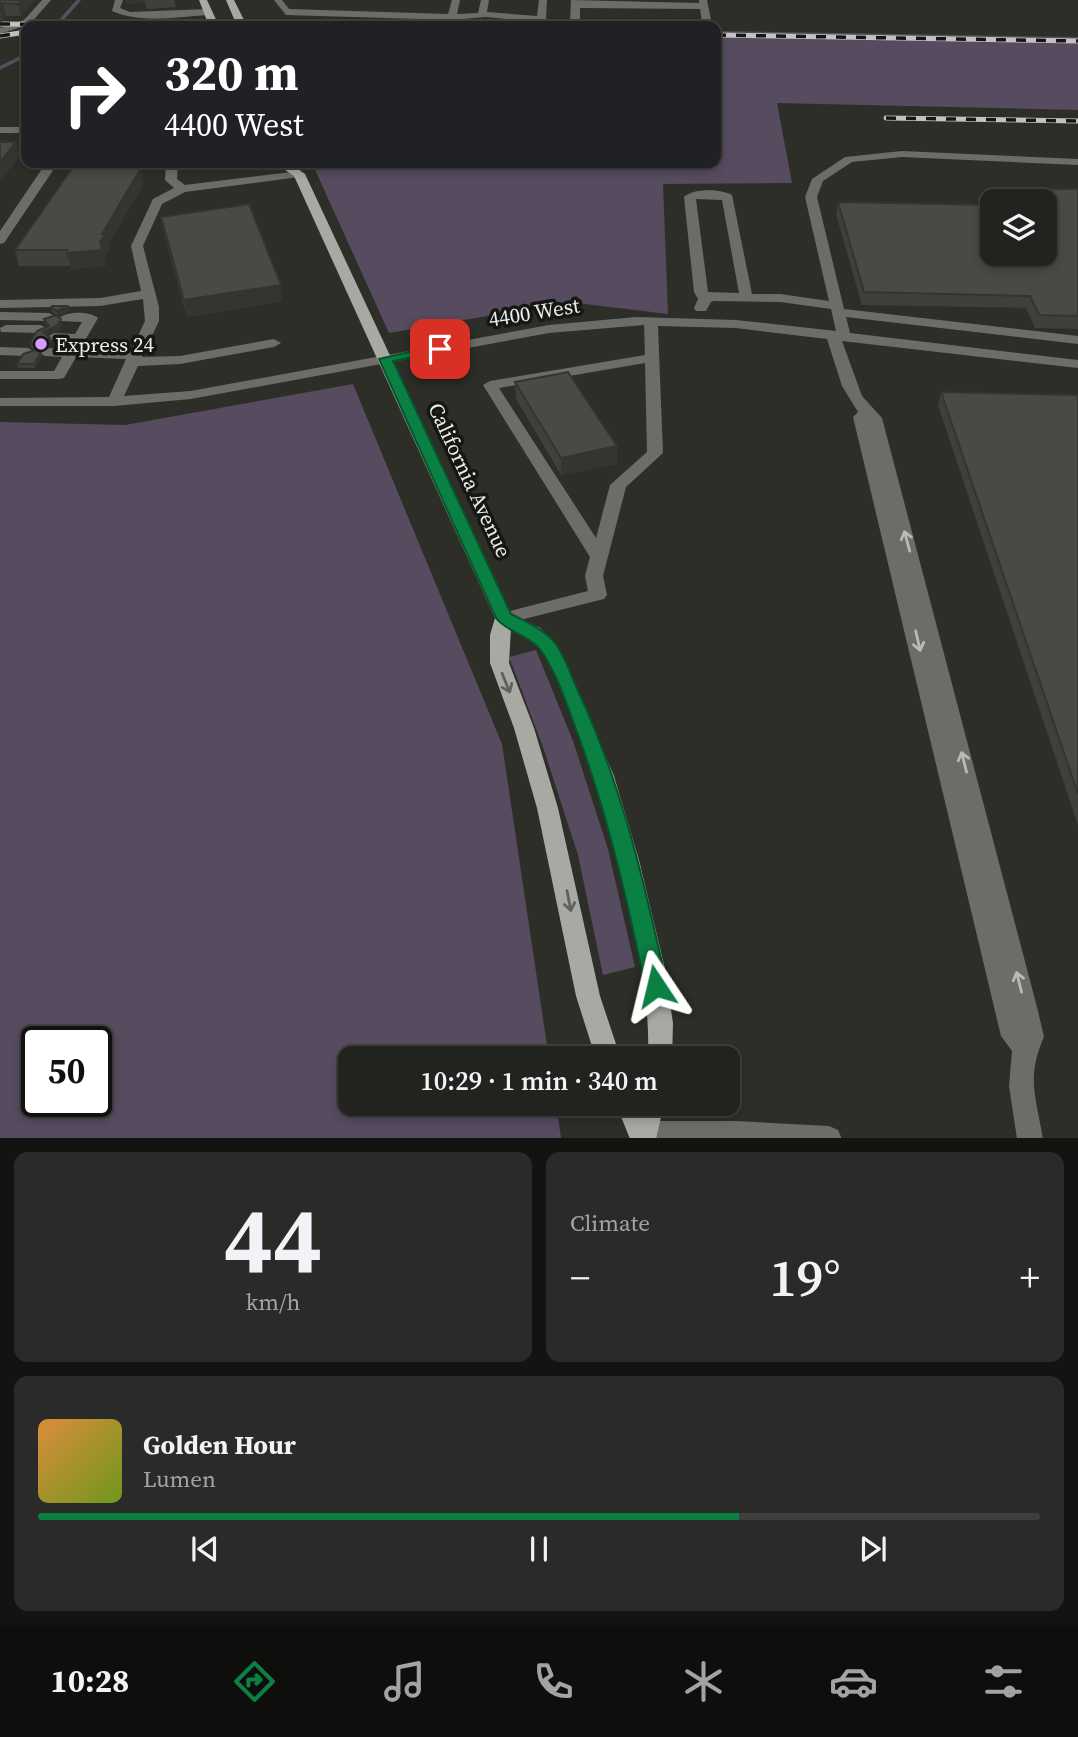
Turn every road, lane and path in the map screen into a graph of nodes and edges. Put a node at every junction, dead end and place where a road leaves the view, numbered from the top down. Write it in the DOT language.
graph roads {
  1 [pos="47,0"];
  2 [pos="118,0"];
  3 [pos="202,0"];
  4 [pos="230,0"];
  5 [pos="278,0"];
  6 [pos="311,0"];
  7 [pos="341,0"];
  8 [pos="372,0"];
  9 [pos="456,0"];
  10 [pos="485,0"];
  11 [pos="543,0"];
  12 [pos="575,6"];
  13 [pos="704,7"];
  14 [pos="208,12"];
  15 [pos="320,14"];
  16 [pos="446,14"];
  17 [pos="482,14"];
  18 [pos="350,15"];
  19 [pos="383,15"];
  20 [pos="28,21"];
  21 [pos="212,21"];
  22 [pos="240,21"];
  23 [pos="21,24"];
  24 [pos="0,31"];
  25 [pos="0,130"];
  26 [pos="21,130"];
  27 [pos="1078,162"];
  28 [pos="49,168"];
  29 [pos="172,168"];
  30 [pos="301,168"];
  31 [pos="182,189"];
  32 [pos="0,240"];
  33 [pos="148,294"];
  34 [pos="746,298"];
  35 [pos="705,299"];
  36 [pos="837,309"];
  37 [pos="2,310"];
  38 [pos="651,321"];
  39 [pos="699,321"];
  40 [pos="0,322"];
  41 [pos="52,327"];
  42 [pos="0,328"];
  43 [pos="84,331"];
  44 [pos="838,335"];
  45 [pos="0,336"];
  46 [pos="1078,340"];
  47 [pos="274,343"];
  48 [pos="0,351"];
  49 [pos="0,357"];
  50 [pos="33,358"];
  51 [pos="652,358"];
  52 [pos="68,359"];
  53 [pos="133,359"];
  54 [pos="386,359"];
  55 [pos="0,363"];
  56 [pos="1078,364"];
  57 [pos="0,375"];
  58 [pos="0,402"];
  59 [pos="114,402"];
  60 [pos="599,557"];
  61 [pos="504,618"];
  62 [pos="605,1046"];
  63 [pos="660,1046"];
  64 [pos="634,1116"];
  65 [pos="648,1116"];
  66 [pos="642,1136"];
  67 [pos="810,1138"];
  68 [pos="1030,1138"];
  1 -- 20 [label="street"];
  2 -- 14 [label="street"];
  3 -- 14 [label="main road"];
  4 -- 22 [label="main road"];
  5 -- 15 [label="street"];
  6 -- 15 [label="street"];
  7 -- 18 [label="street"];
  8 -- 19 [label="street"];
  9 -- 16 [label="street"];
  10 -- 17 [label="street"];
  11 -- 17 [label="street"];
  12 -- 13 [label="street"];
  14 -- 21 [label="main road"];
  15 -- 18 [label="street"];
  16 -- 17 [label="street"];
  16 -- 19 [label="street"];
  18 -- 19 [label="street"];
  23 -- 24 [label="street"];
  25 -- 26 [label="street"];
  27 -- 36 [label="street"];
  28 -- 32 [label="street"];
  29 -- 31 [label="street"];
  30 -- 31 [label="street"];
  30 -- 54 [label="main road, California Avenue"];
  31 -- 33 [label="street"];
  33 -- 37 [label="street"];
  33 -- 53 [label="street"];
  34 -- 35 [label="street"];
  34 -- 35 [label="street"];
  34 -- 36 [label="street"];
  35 -- 39 [label="street"];
  36 -- 44 [label="street"];
  36 -- 46 [label="street"];
  37 -- 41 [label="street"];
  38 -- 39 [label="street, 4400 West"];
  38 -- 51 [label="street"];
  38 -- 54 [label="street, 4400 West"];
  39 -- 44 [label="street, 4400 West"];
  40 -- 41 [label="street"];
  41 -- 42 [label="street"];
  41 -- 43 [label="street"];
  41 -- 43 [label="street"];
  41 -- 45 [label="street"];
  43 -- 52 [label="street"];
  44 -- 56 [label="street, 4400 West"];
  44 -- 68 [label="street"];
  47 -- 53 [label="street"];
  48 -- 50 [label="street"];
  49 -- 50 [label="street"];
  50 -- 52 [label="street"];
  50 -- 55 [label="street"];
  51 -- 60 [label="street"];
  51 -- 60 [label="street"];
  52 -- 53 [label="street"];
  52 -- 57 [label="street"];
  53 -- 59 [label="street"];
  54 -- 59 [label="street, 4400 West"];
  54 -- 61 [label="main road, California Avenue"];
  58 -- 59 [label="street, 4400 West"];
  60 -- 61 [label="street"];
  61 -- 62 [label="main road, one-way"];
  61 -- 63 [label="main road"];
  64 -- 66 [label="main road"];
  65 -- 66 [label="main road"];
  66 -- 67 [label="street"];
}
